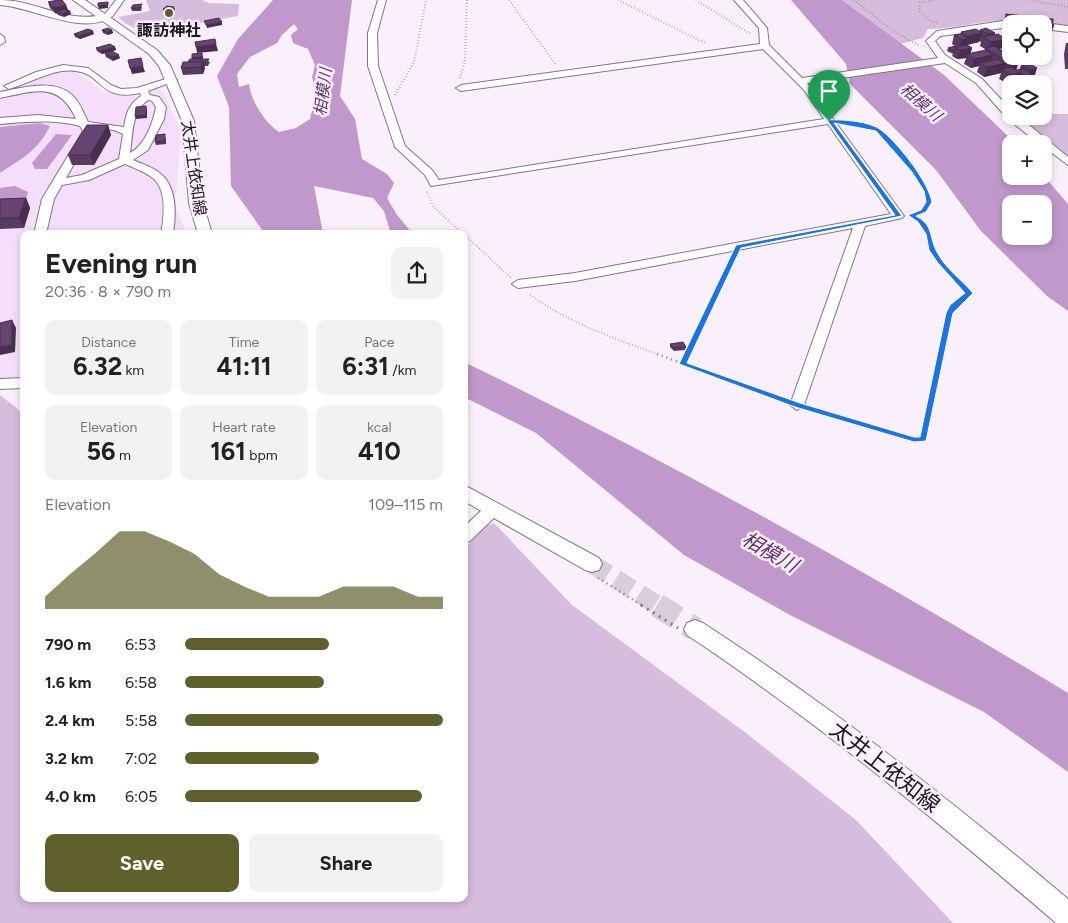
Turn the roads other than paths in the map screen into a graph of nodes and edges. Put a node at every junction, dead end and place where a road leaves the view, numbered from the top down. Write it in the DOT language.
graph roads {
  1 [pos="78,0"];
  2 [pos="120,0"];
  3 [pos="382,0"];
  4 [pos="738,0"];
  5 [pos="0,2"];
  6 [pos="102,19"];
  7 [pos="1002,24"];
  8 [pos="1052,27"];
  9 [pos="1068,29"];
  10 [pos="0,37"];
  11 [pos="0,42"];
  12 [pos="765,46"];
  13 [pos="944,59"];
  14 [pos="172,80"];
  15 [pos="804,80"];
  16 [pos="461,88"];
  17 [pos="0,89"];
  18 [pos="144,93"];
  19 [pos="0,95"];
  20 [pos="1002,105"];
  21 [pos="0,121"];
  22 [pos="829,121"];
  23 [pos="84,124"];
  24 [pos="1023,125"];
  25 [pos="128,132"];
  26 [pos="124,160"];
  27 [pos="1068,162"];
  28 [pos="56,183"];
  29 [pos="860,224"];
  30 [pos="41,230"];
  31 [pos="167,230"];
  32 [pos="204,230"];
  33 [pos="518,284"];
  34 [pos="20,383"];
  35 [pos="0,384"];
  36 [pos="797,405"];
  37 [pos="468,495"];
  38 [pos="492,510"];
  39 [pos="468,533"];
  40 [pos="592,564"];
  41 [pos="695,629"];
  42 [pos="1068,916"];
  1 -- 6 [label="main road, 太井上依知線"];
  2 -- 6 [label="street"];
  3 -- 22 [label="street"];
  4 -- 12 [label="street"];
  5 -- 6 [label="street"];
  6 -- 14 [label="main road, 太井上依知線"];
  7 -- 13 [label="street"];
  8 -- 9 [label="street"];
  10 -- 11 [label="street"];
  12 -- 15 [label="street"];
  12 -- 16 [label="street"];
  13 -- 15 [label="street"];
  13 -- 20 [label="street"];
  14 -- 18 [label="street"];
  14 -- 32 [label="main road, 太井上依知線"];
  15 -- 22 [label="street"];
  17 -- 18 [label="street"];
  18 -- 25 [label="street"];
  18 -- 26 [label="street"];
  19 -- 23 [label="street"];
  21 -- 23 [label="street"];
  22 -- 29 [label="street"];
  23 -- 25 [label="street"];
  23 -- 28 [label="street"];
  24 -- 27 [label="street"];
  25 -- 26 [label="street"];
  26 -- 28 [label="street"];
  26 -- 31 [label="street"];
  28 -- 30 [label="street"];
  29 -- 33 [label="street"];
  29 -- 36 [label="street"];
  34 -- 35 [label="street"];
  37 -- 38 [label="main road"];
  38 -- 39 [label="street"];
  38 -- 40 [label="main road"];
  41 -- 42 [label="main road, 太井上依知線"];
}
